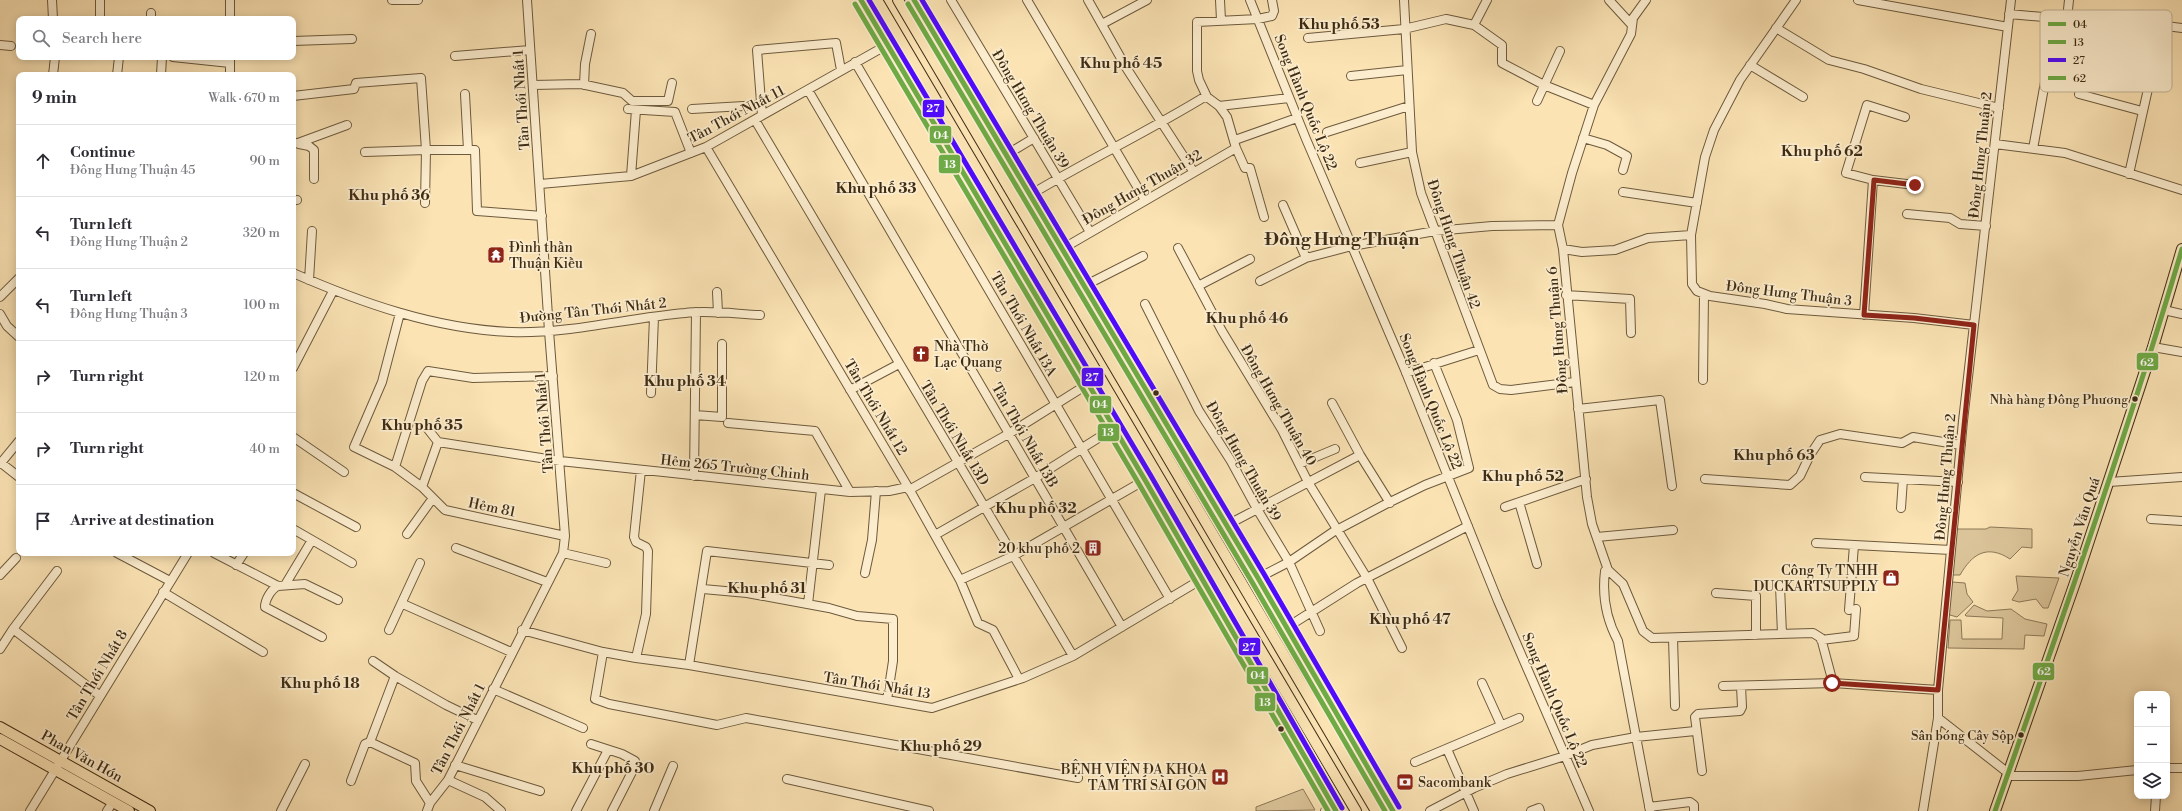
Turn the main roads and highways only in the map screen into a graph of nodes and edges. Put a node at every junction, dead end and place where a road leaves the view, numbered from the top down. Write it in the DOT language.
graph roads {
  1 [pos="861,0"];
  2 [pos="877,0"];
  3 [pos="898,0"];
  4 [pos="914,0"];
  5 [pos="2182,249"];
  6 [pos="1070,262"];
  7 [pos="1057,271"];
  8 [pos="1042,280"];
  9 [pos="1030,286"];
  10 [pos="0,727"];
  11 [pos="0,739"];
  12 [pos="1332,810"];
  13 [pos="129,811"];
  14 [pos="150,811"];
  15 [pos="1356,811"];
  16 [pos="1376,811"];
  17 [pos="1393,811"];
  18 [pos="1995,811"];
  1 -- 9 [label="main road"];
  2 -- 8 [label="main road"];
  3 -- 7 [label="main road"];
  4 -- 6 [label="main road"];
  5 -- 18 [label="main road, Nguyễn Văn Quá"];
  6 -- 7 [label="main road"];
  6 -- 17 [label="main road"];
  7 -- 8 [label="main road"];
  7 -- 16 [label="main road"];
  8 -- 9 [label="main road"];
  8 -- 15 [label="main road"];
  9 -- 12 [label="main road"];
  10 -- 14 [label="main road, Phan Văn Hớn"];
  11 -- 13 [label="main road, Phan Văn Hớn"];
}
